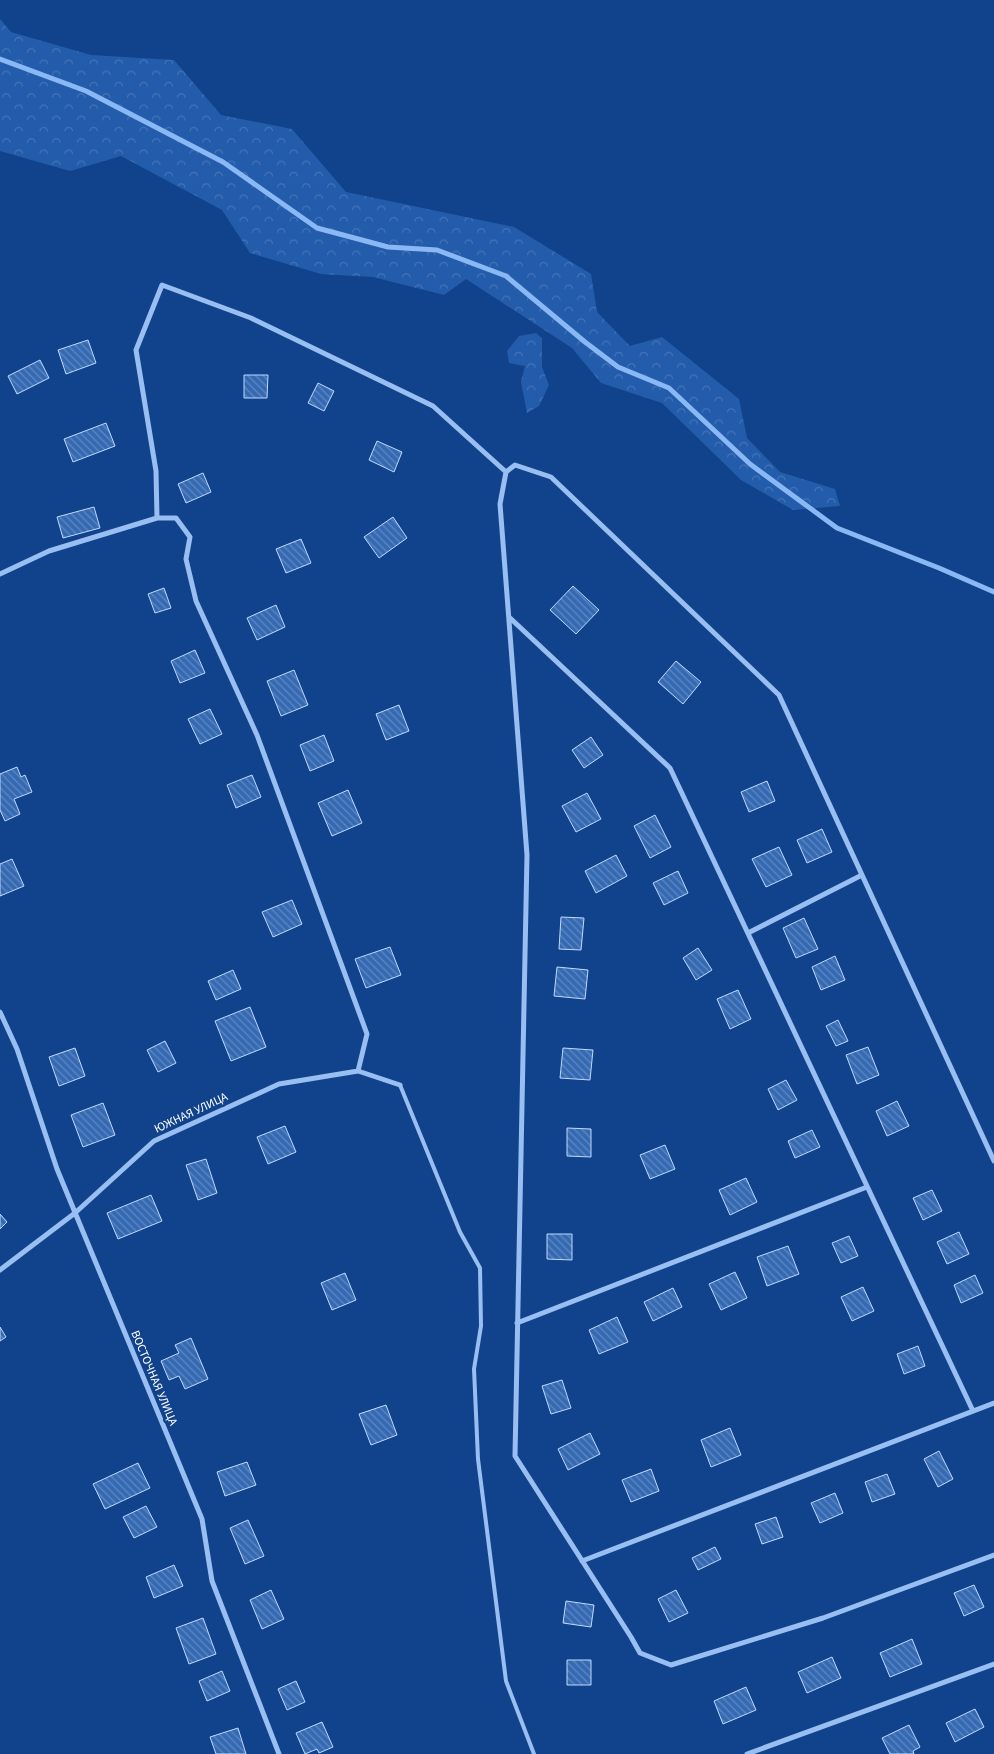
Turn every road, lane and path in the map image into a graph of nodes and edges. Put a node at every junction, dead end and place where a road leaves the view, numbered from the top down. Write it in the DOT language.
graph roads {
  1 [pos="506,472"];
  2 [pos="157,518"];
  3 [pos="0,574"];
  4 [pos="509,617"];
  5 [pos="862,875"];
  6 [pos="748,933"];
  7 [pos="0,1012"];
  8 [pos="358,1071"];
  9 [pos="400,1085"];
  10 [pos="994,1161"];
  11 [pos="867,1187"];
  12 [pos="75,1213"];
  13 [pos="0,1270"];
  14 [pos="518,1323"];
  15 [pos="994,1403"];
  16 [pos="973,1411"];
  17 [pos="994,1555"];
  18 [pos="582,1561"];
  19 [pos="994,1664"];
  20 [pos="280,1754"];
  21 [pos="534,1754"];
  22 [pos="746,1754"];
  1 -- 2 [label="street"];
  1 -- 4 [label="street"];
  1 -- 5 [label="street"];
  2 -- 3 [label="street"];
  2 -- 8 [label="street"];
  4 -- 6 [label="street"];
  4 -- 14 [label="street"];
  5 -- 6 [label="street"];
  5 -- 10 [label="street"];
  6 -- 11 [label="street"];
  7 -- 12 [label="street, ВОСТОЧНАЯ УЛИЦА"];
  8 -- 9 [label="street, ЮЖНАЯ УЛИЦА"];
  8 -- 12 [label="street, ЮЖНАЯ УЛИЦА"];
  9 -- 21 [label="lane"];
  11 -- 14 [label="street"];
  11 -- 16 [label="street"];
  12 -- 13 [label="street, ЮЖНАЯ УЛИЦА"];
  12 -- 20 [label="street, ВОСТОЧНАЯ УЛИЦА"];
  14 -- 18 [label="street"];
  15 -- 16 [label="street"];
  16 -- 18 [label="street"];
  17 -- 18 [label="street"];
  19 -- 22 [label="street"];
}
